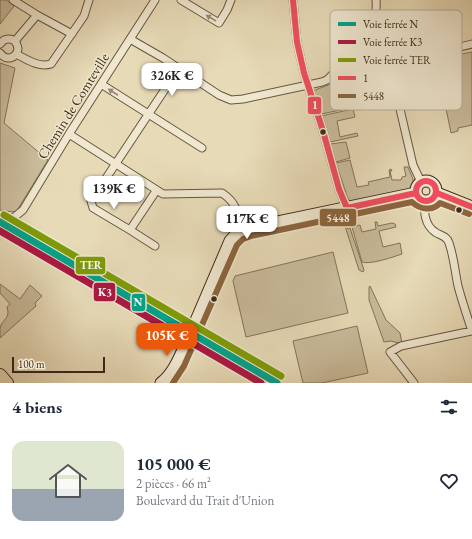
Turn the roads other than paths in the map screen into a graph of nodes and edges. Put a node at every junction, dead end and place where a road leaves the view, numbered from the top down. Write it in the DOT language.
graph roads {
  1 [pos="12,0"];
  2 [pos="89,0"];
  3 [pos="155,0"];
  4 [pos="181,0"];
  5 [pos="231,0"];
  6 [pos="293,0"];
  7 [pos="36,15"];
  8 [pos="72,34"];
  9 [pos="130,39"];
  10 [pos="15,41"];
  11 [pos="0,44"];
  12 [pos="472,44"];
  13 [pos="462,46"];
  14 [pos="0,53"];
  15 [pos="16,54"];
  16 [pos="179,68"];
  17 [pos="330,77"];
  18 [pos="101,84"];
  19 [pos="308,86"];
  20 [pos="400,110"];
  21 [pos="149,114"];
  22 [pos="70,134"];
  23 [pos="202,148"];
  24 [pos="116,165"];
  25 [pos="421,182"];
  26 [pos="156,191"];
  27 [pos="416,193"];
  28 [pos="437,194"];
  29 [pos="426,201"];
  30 [pos="472,207"];
  31 [pos="347,208"];
  32 [pos="8,219"];
  33 [pos="130,230"];
  34 [pos="241,230"];
  35 [pos="155,246"];
  36 [pos="192,330"];
  37 [pos="472,331"];
  38 [pos="187,341"];
  39 [pos="0,375"];
  40 [pos="7,383"];
  41 [pos="161,383"];
  42 [pos="414,383"];
  1 -- 7 [label="street"];
  2 -- 8 [label="street"];
  3 -- 9 [label="street, Chemin de Comteville"];
  5 -- 4 [label="street, one-way"];
  6 -- 19 [label="street"];
  7 -- 8 [label="street"];
  7 -- 10 [label="street"];
  8 -- 15 [label="street"];
  9 -- 16 [label="street"];
  9 -- 18 [label="street, Chemin de Comteville"];
  10 -- 11 [label="street"];
  10 -- 15 [label="street"];
  12 -- 13 [label="street"];
  14 -- 15 [label="street"];
  16 -- 19 [label="street"];
  16 -- 21 [label="street"];
  17 -- 19 [label="street"];
  21 -- 18 [label="street, one-way"];
  18 -- 22 [label="street, Chemin de Comteville"];
  19 -- 31 [label="street"];
  20 -- 25 [label="street"];
  21 -- 23 [label="street"];
  21 -- 24 [label="street"];
  22 -- 24 [label="street"];
  22 -- 32 [label="street, Chemin de Comteville"];
  24 -- 26 [label="street"];
  24 -- 33 [label="street"];
  25 -- 27 [label="street"];
  25 -- 28 [label="street"];
  26 -- 33 [label="street"];
  26 -- 34 [label="street"];
  27 -- 29 [label="street"];
  27 -- 31 [label="street"];
  28 -- 29 [label="street"];
  28 -- 30 [label="street"];
  29 -- 37 [label="street"];
  31 -- 34 [label="street"];
  33 -- 35 [label="street"];
  34 -- 36 [label="street"];
  37 -- 42 [label="street"];
  38 -- 41 [label="street"];
  39 -- 40 [label="main road"];
}
